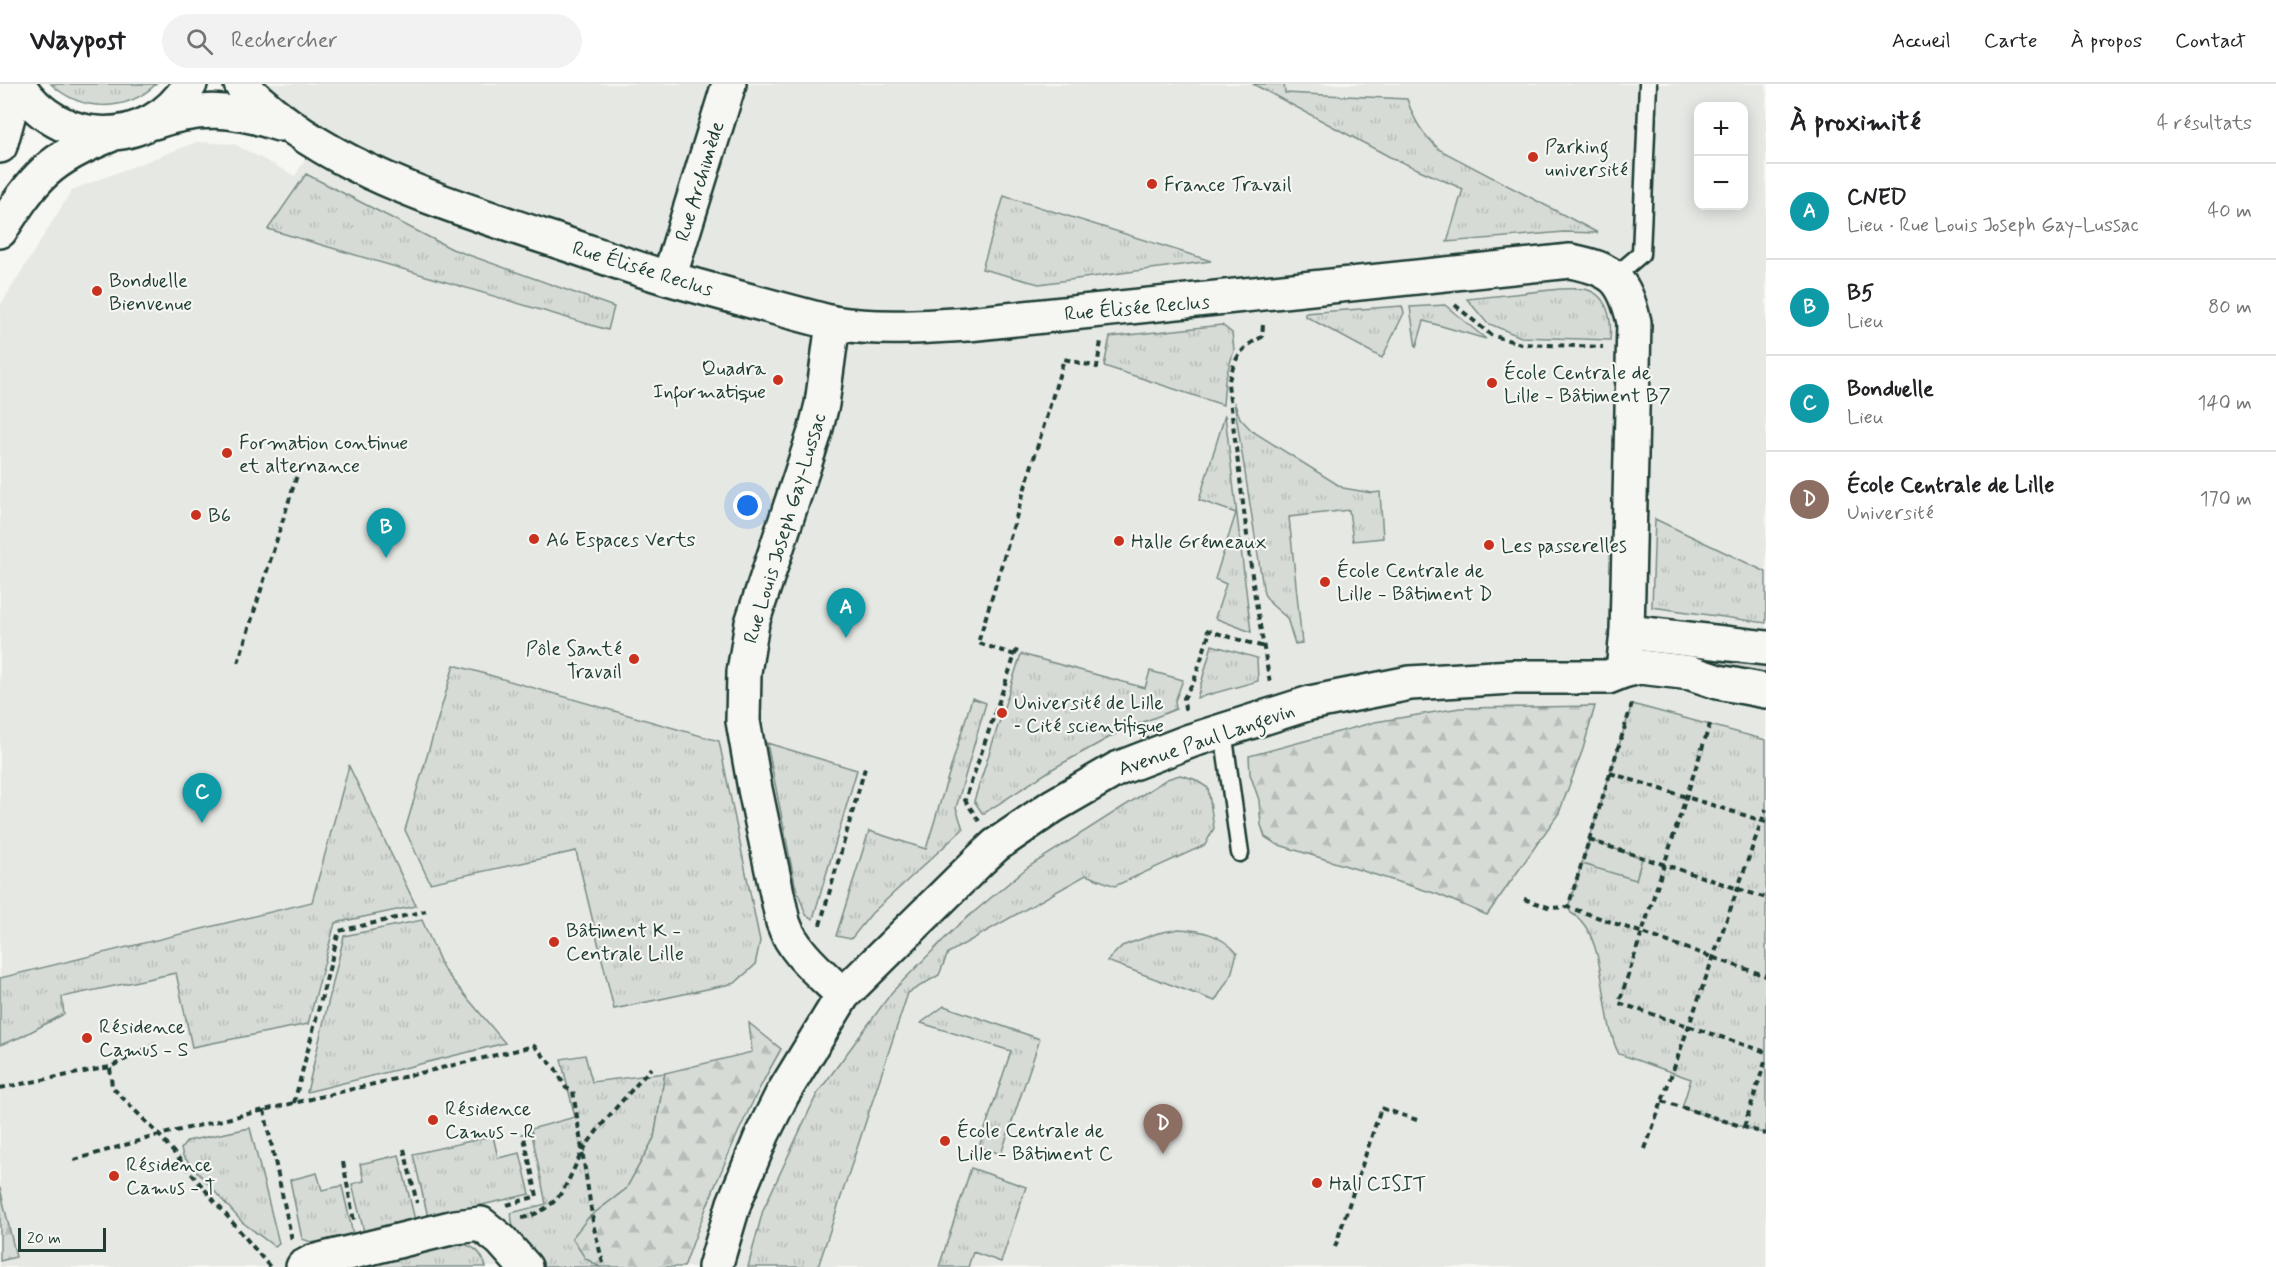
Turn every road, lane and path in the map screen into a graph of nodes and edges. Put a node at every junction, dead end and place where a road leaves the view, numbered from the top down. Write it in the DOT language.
graph roads {
  1 [pos="9,84"];
  2 [pos="18,84"];
  3 [pos="190,84"];
  4 [pos="241,84"];
  5 [pos="729,84"];
  6 [pos="1648,84"];
  7 [pos="292,128"];
  8 [pos="126,130"];
  9 [pos="0,146"];
  10 [pos="0,231"];
  11 [pos="1419,276"];
  12 [pos="1614,277"];
  13 [pos="669,278"];
  14 [pos="1254,295"];
  15 [pos="1107,309"];
  16 [pos="833,324"];
  17 [pos="1634,347"];
  18 [pos="297,475"];
  19 [pos="1627,632"];
  20 [pos="1018,646"];
  21 [pos="1264,647"];
  22 [pos="1766,648"];
  23 [pos="1015,655"];
  24 [pos="238,663"];
  25 [pos="1623,671"];
  26 [pos="1766,691"];
  27 [pos="1632,704"];
  28 [pos="1276,713"];
  29 [pos="1710,724"];
  30 [pos="1223,731"];
  31 [pos="1190,741"];
  32 [pos="865,768"];
  33 [pos="1610,773"];
  34 [pos="1686,797"];
  35 [pos="1766,809"];
  36 [pos="1764,822"];
  37 [pos="1589,840"];
  38 [pos="996,845"];
  39 [pos="1240,853"];
  40 [pos="1664,865"];
  41 [pos="1739,889"];
  42 [pos="1766,898"];
  43 [pos="1524,899"];
  44 [pos="1568,907"];
  45 [pos="426,911"];
  46 [pos="1641,933"];
  47 [pos="1714,959"];
  48 [pos="809,962"];
  49 [pos="1766,976"];
  50 [pos="843,995"];
  51 [pos="1690,1027"];
  52 [pos="156,1044"];
  53 [pos="1766,1052"];
  54 [pos="1766,1059"];
  55 [pos="110,1067"];
  56 [pos="651,1068"];
  57 [pos="0,1088"];
  58 [pos="1662,1101"];
  59 [pos="294,1103"];
  60 [pos="264,1110"];
  61 [pos="1417,1120"];
  62 [pos="1744,1127"];
  63 [pos="523,1133"];
  64 [pos="1766,1134"];
  65 [pos="159,1135"];
  66 [pos="404,1149"];
  67 [pos="1645,1149"];
  68 [pos="582,1152"];
  69 [pos="74,1160"];
  70 [pos="343,1162"];
  71 [pos="501,1232"];
  72 [pos="425,1234"];
  73 [pos="1335,1247"];
  74 [pos="360,1251"];
  75 [pos="298,1256"];
  76 [pos="270,1267"];
  77 [pos="525,1267"];
  78 [pos="604,1267"];
  79 [pos="715,1267"];
  1 -- 9 [label="street"];
  2 -- 8 [label="street"];
  3 -- 8 [label="street"];
  4 -- 7 [label="street, Rue Élisée Reclus"];
  5 -- 13 [label="street, Rue Archimède"];
  6 -- 12 [label="lane"];
  7 -- 8 [label="street, Rue Élisée Reclus"];
  7 -- 13 [label="street, Rue Élisée Reclus"];
  8 -- 10 [label="street"];
  11 -- 12 [label="street, Rue Élisée Reclus"];
  11 -- 14 [label="street, Rue Élisée Reclus"];
  11 -- 17 [label="path"];
  12 -- 17 [label="street"];
  13 -- 16 [label="street, Rue Élisée Reclus"];
  14 -- 15 [label="street, Rue Élisée Reclus"];
  14 -- 21 [label="path"];
  15 -- 16 [label="street, Rue Élisée Reclus"];
  15 -- 23 [label="path"];
  16 -- 48 [label="street, Rue Louis Joseph Gay-Lussac"];
  17 -- 19 [label="street"];
  18 -- 24 [label="path"];
  19 -- 22 [label="street"];
  19 -- 25 [label="street"];
  20 -- 23 [label="path"];
  21 -- 28 [label="path"];
  21 -- 31 [label="path"];
  23 -- 38 [label="path"];
  25 -- 26 [label="street, Avenue Paul Langevin"];
  25 -- 28 [label="street, Avenue Paul Langevin"];
  27 -- 33 [label="path"];
  28 -- 30 [label="street, Avenue Paul Langevin"];
  29 -- 34 [label="path"];
  30 -- 31 [label="street, Avenue Paul Langevin"];
  30 -- 39 [label="lane"];
  31 -- 38 [label="street, Avenue Paul Langevin"];
  32 -- 48 [label="path"];
  33 -- 34 [label="path"];
  33 -- 37 [label="path"];
  34 -- 36 [label="path"];
  34 -- 40 [label="path"];
  35 -- 36 [label="path"];
  36 -- 41 [label="path"];
  37 -- 40 [label="path"];
  37 -- 44 [label="path"];
  38 -- 50 [label="street, Avenue Paul Langevin"];
  40 -- 41 [label="path"];
  40 -- 46 [label="path"];
  41 -- 42 [label="path"];
  41 -- 47 [label="path"];
  43 -- 44 [label="path"];
  44 -- 46 [label="path"];
  45 -- 59 [label="path"];
  46 -- 47 [label="path"];
  46 -- 51 [label="path"];
  47 -- 49 [label="path"];
  47 -- 51 [label="path"];
  48 -- 50 [label="street, Rue Louis Joseph Gay-Lussac"];
  50 -- 79 [label="street, Avenue Paul Langevin"];
  51 -- 53 [label="path"];
  51 -- 58 [label="path"];
  52 -- 55 [label="path"];
  54 -- 62 [label="path"];
  55 -- 57 [label="path"];
  55 -- 65 [label="path"];
  56 -- 68 [label="path"];
  58 -- 62 [label="path"];
  58 -- 67 [label="path"];
  59 -- 60 [label="path"];
  59 -- 68 [label="path"];
  60 -- 65 [label="path"];
  60 -- 75 [label="path"];
  61 -- 73 [label="path"];
  62 -- 64 [label="path"];
  63 -- 71 [label="path"];
  65 -- 69 [label="path"];
  65 -- 76 [label="path"];
  66 -- 72 [label="path"];
  68 -- 71 [label="path"];
  68 -- 78 [label="path"];
  70 -- 74 [label="path"];
  71 -- 72 [label="street"];
  71 -- 77 [label="street"];
  72 -- 74 [label="street"];
  74 -- 75 [label="street"];
}
